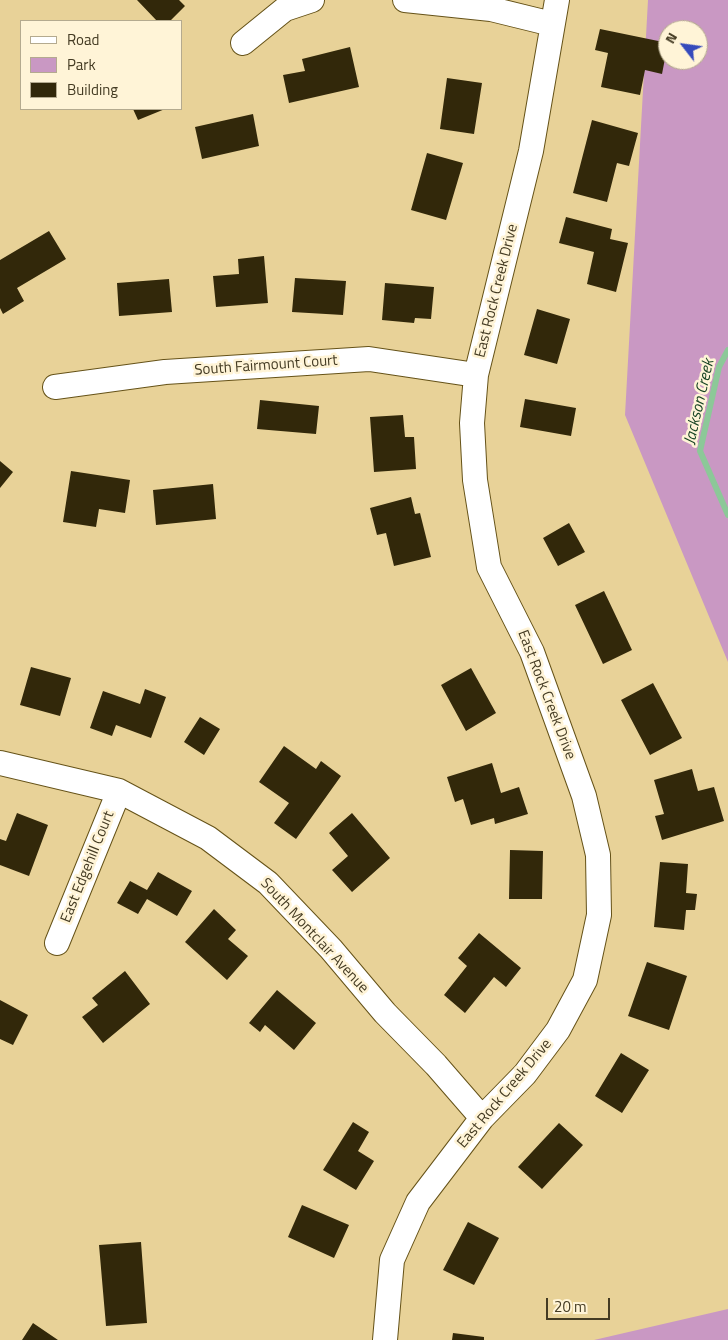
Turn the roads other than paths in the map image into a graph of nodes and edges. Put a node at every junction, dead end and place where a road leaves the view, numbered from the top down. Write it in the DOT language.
graph roads {
  1 [pos="312,0"];
  2 [pos="405,0"];
  3 [pos="557,0"];
  4 [pos="552,24"];
  5 [pos="243,43"];
  6 [pos="476,375"];
  7 [pos="55,387"];
  8 [pos="0,763"];
  9 [pos="119,791"];
  10 [pos="57,943"];
  11 [pos="482,1118"];
  12 [pos="385,1340"];
  1 -- 5 [label="street"];
  2 -- 4 [label="street"];
  3 -- 4 [label="street, East Rock Creek Drive"];
  4 -- 6 [label="street, East Rock Creek Drive"];
  6 -- 7 [label="street, South Fairmount Court"];
  6 -- 11 [label="street, East Rock Creek Drive"];
  8 -- 9 [label="street, South Montclair Avenue"];
  9 -- 10 [label="street, East Edgehill Court"];
  9 -- 11 [label="street, South Montclair Avenue"];
  11 -- 12 [label="street, East Rock Creek Drive"];
}
